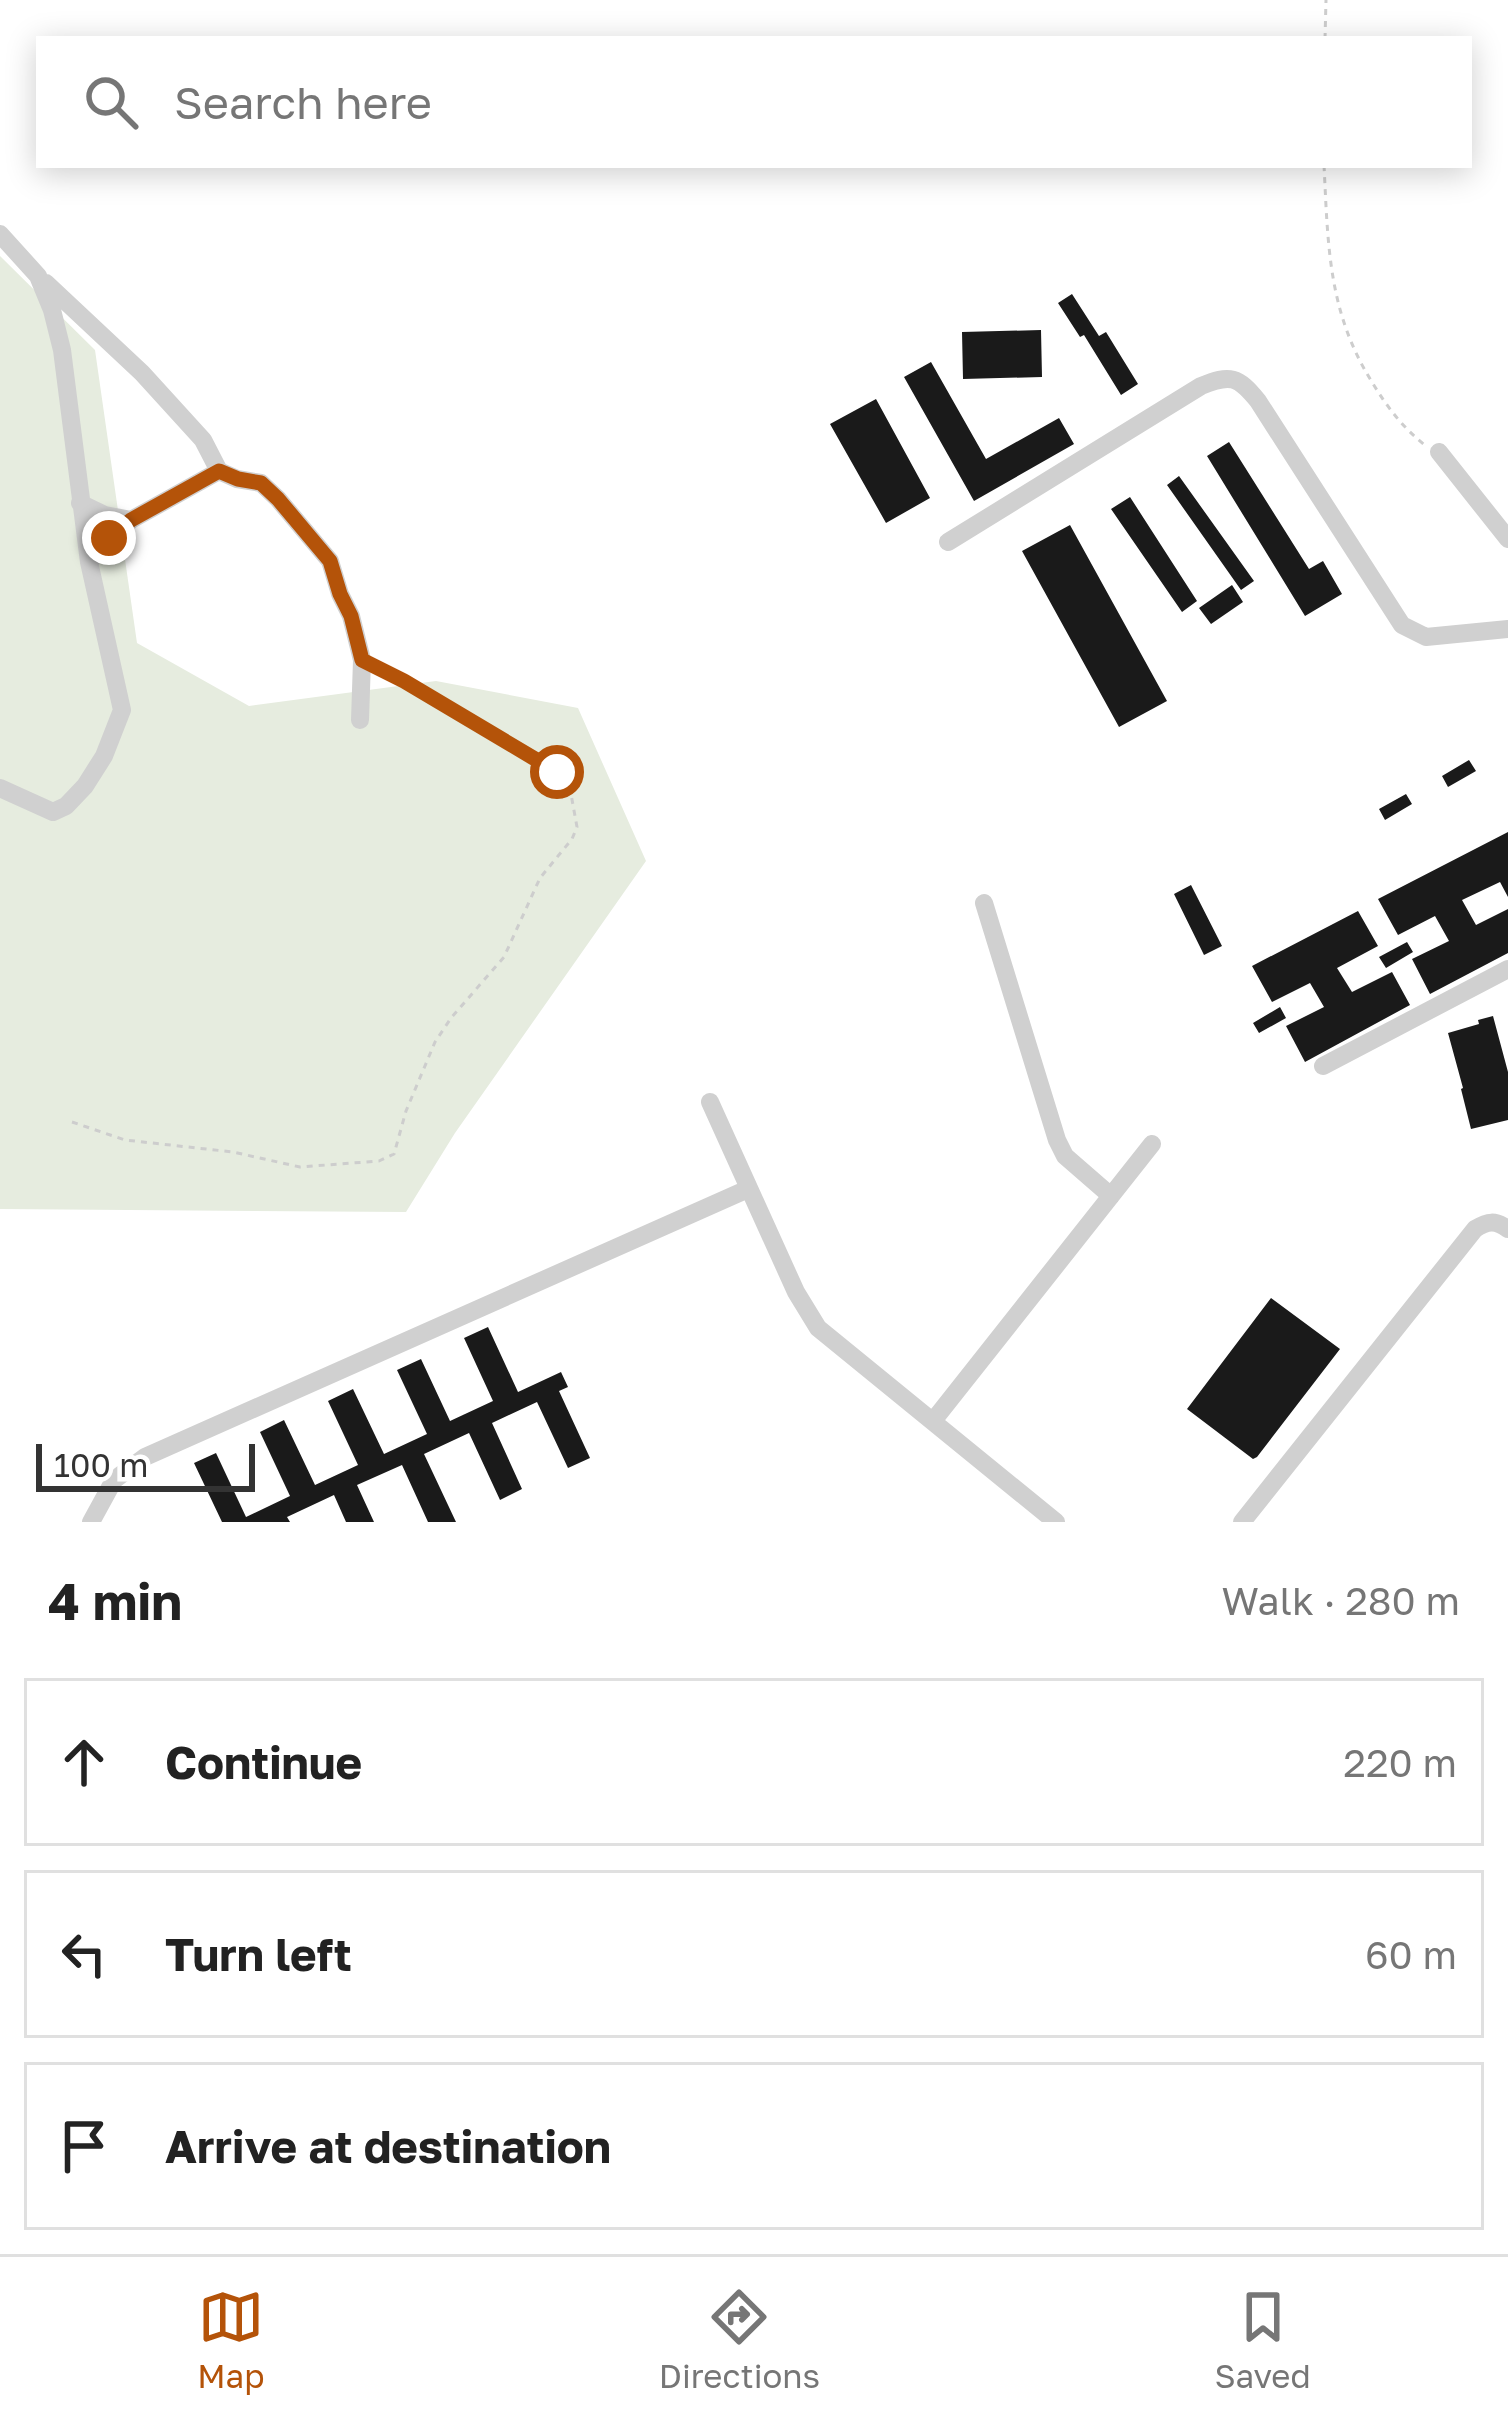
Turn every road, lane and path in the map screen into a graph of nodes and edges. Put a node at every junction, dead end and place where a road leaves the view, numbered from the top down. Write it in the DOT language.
graph roads {
  1 [pos="1326,0"];
  2 [pos="1324,36"];
  3 [pos="1324,168"];
  4 [pos="0,234"];
  5 [pos="38,276"];
  6 [pos="1439,452"];
  7 [pos="219,471"];
  8 [pos="80,503"];
  9 [pos="131,520"];
  10 [pos="1508,538"];
  11 [pos="948,542"];
  12 [pos="88,562"];
  13 [pos="1508,629"];
  14 [pos="362,660"];
  15 [pos="360,720"];
  16 [pos="0,788"];
  17 [pos="984,903"];
  18 [pos="1508,969"];
  19 [pos="1324,1066"];
  20 [pos="710,1102"];
  21 [pos="72,1122"];
  22 [pos="1152,1144"];
  23 [pos="748,1189"];
  24 [pos="1111,1196"];
  25 [pos="1508,1229"];
  26 [pos="933,1421"];
  27 [pos="91,1522"];
  28 [pos="1056,1522"];
  29 [pos="1242,1522"];
  1 -- 2 [label="path"];
  3 -- 6 [label="path"];
  4 -- 5 [label="street"];
  5 -- 7 [label="street"];
  5 -- 8 [label="street"];
  6 -- 10 [label="street"];
  7 -- 9 [label="street"];
  7 -- 14 [label="street"];
  8 -- 9 [label="street"];
  8 -- 12 [label="street"];
  9 -- 12 [label="street"];
  11 -- 13 [label="street"];
  12 -- 16 [label="street"];
  14 -- 15 [label="street"];
  14 -- 21 [label="path"];
  17 -- 24 [label="street"];
  18 -- 19 [label="street"];
  20 -- 23 [label="street"];
  22 -- 24 [label="street"];
  23 -- 26 [label="street"];
  23 -- 27 [label="street"];
  24 -- 26 [label="street"];
  25 -- 29 [label="street"];
  26 -- 28 [label="street"];
}
